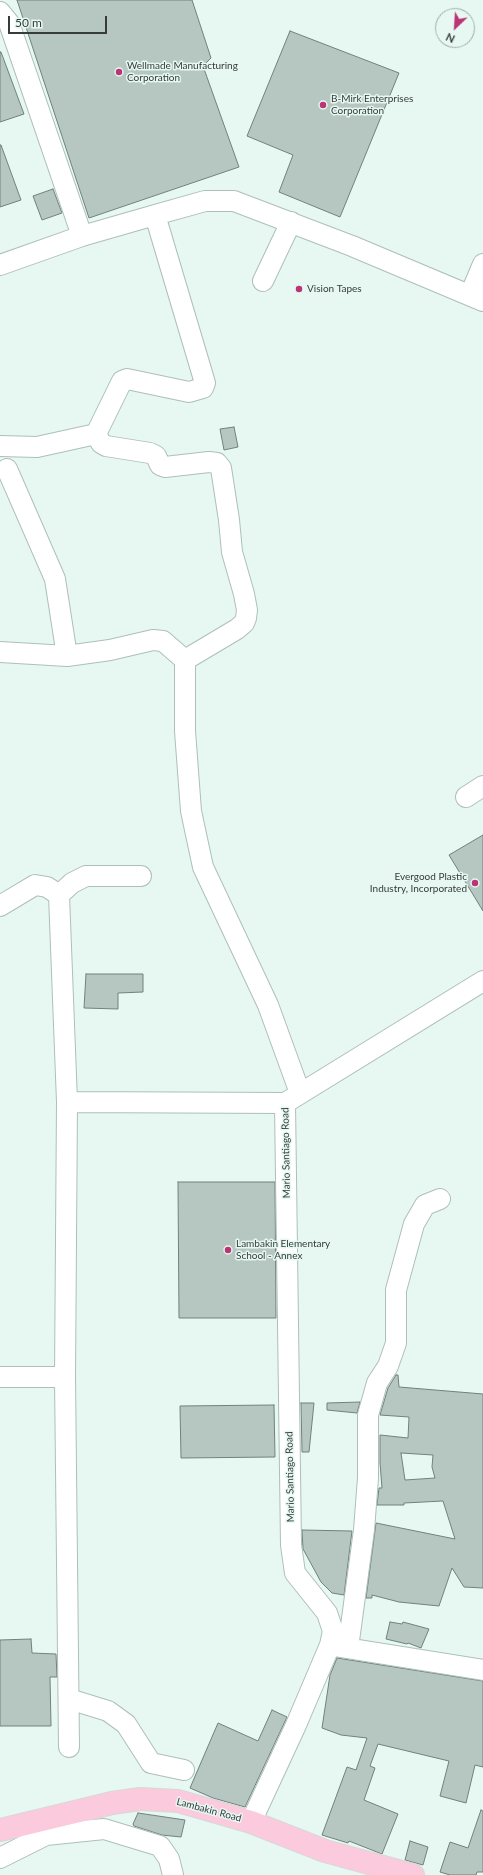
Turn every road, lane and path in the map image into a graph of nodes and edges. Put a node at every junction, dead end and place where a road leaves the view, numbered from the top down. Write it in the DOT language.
graph roads {
  1 [pos="0,12"];
  2 [pos="155,215"];
  3 [pos="291,222"];
  4 [pos="82,236"];
  5 [pos="483,264"];
  6 [pos="0,265"];
  7 [pos="263,281"];
  8 [pos="477,298"];
  9 [pos="96,434"];
  10 [pos="0,446"];
  11 [pos="21,447"];
  12 [pos="4,470"];
  13 [pos="0,652"];
  14 [pos="67,656"];
  15 [pos="185,660"];
  16 [pos="483,786"];
  17 [pos="466,797"];
  18 [pos="141,876"];
  19 [pos="59,895"];
  20 [pos="0,906"];
  21 [pos="483,981"];
  22 [pos="292,1098"];
  23 [pos="67,1102"];
  24 [pos="440,1199"];
  25 [pos="0,1377"];
  26 [pos="65,1377"];
  27 [pos="339,1647"];
  28 [pos="483,1670"];
  29 [pos="69,1699"];
  30 [pos="69,1747"];
  31 [pos="184,1770"];
  32 [pos="252,1822"];
  33 [pos="50,1825"];
  34 [pos="0,1830"];
  35 [pos="0,1858"];
  36 [pos="173,1875"];
  37 [pos="413,1875"];
  1 -- 4 [label="street"];
  2 -- 3 [label="street"];
  2 -- 4 [label="street"];
  2 -- 9 [label="street"];
  3 -- 7 [label="street"];
  3 -- 8 [label="street"];
  4 -- 6 [label="street"];
  5 -- 8 [label="street"];
  9 -- 11 [label="street"];
  9 -- 15 [label="street"];
  10 -- 11 [label="street"];
  11 -- 12 [label="street"];
  12 -- 14 [label="street"];
  13 -- 14 [label="street"];
  14 -- 15 [label="street"];
  15 -- 22 [label="street, Mario Santiago Road"];
  16 -- 17 [label="street"];
  18 -- 19 [label="street"];
  19 -- 20 [label="street"];
  19 -- 23 [label="street"];
  21 -- 22 [label="street"];
  22 -- 23 [label="street"];
  22 -- 27 [label="street, Mario Santiago Road"];
  23 -- 26 [label="street"];
  24 -- 27 [label="street"];
  25 -- 26 [label="street"];
  26 -- 29 [label="street"];
  27 -- 28 [label="street"];
  27 -- 32 [label="street, Mario Santiago Road"];
  29 -- 30 [label="street"];
  29 -- 31 [label="street"];
  32 -- 33 [label="main road, Lambakin Road"];
  32 -- 37 [label="main road, Lambakin Road"];
  33 -- 34 [label="main road, Lambakin Road"];
  33 -- 35 [label="street"];
  33 -- 36 [label="street"];
}
